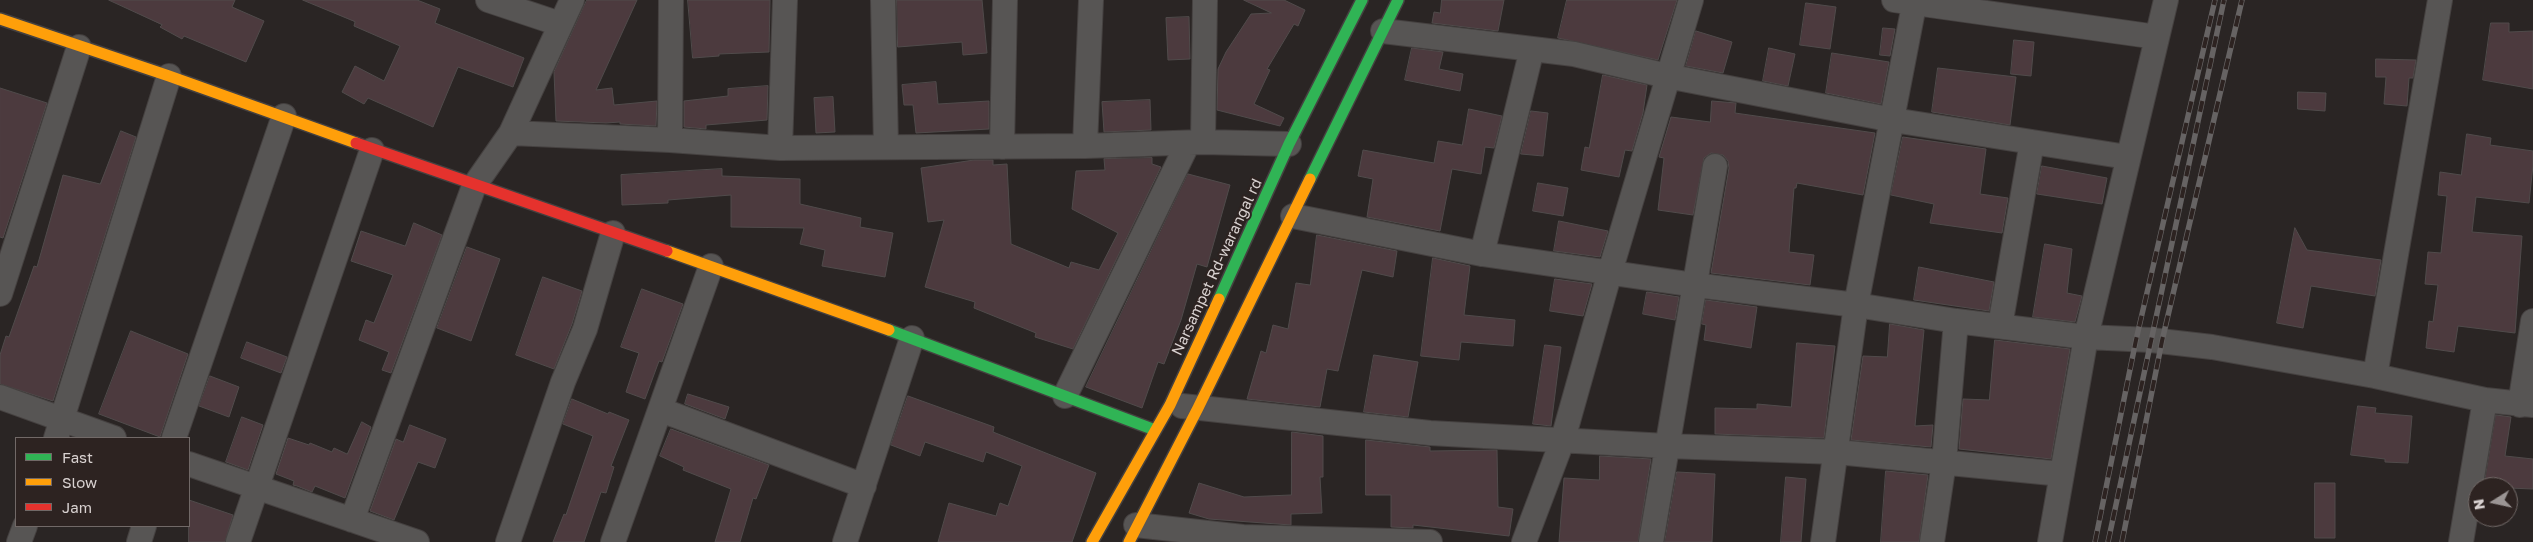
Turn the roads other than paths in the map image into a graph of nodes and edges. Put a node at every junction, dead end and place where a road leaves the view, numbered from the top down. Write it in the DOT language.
graph roads {
  1 [pos="488,0"];
  2 [pos="572,0"];
  3 [pos="670,0"];
  4 [pos="785,0"];
  5 [pos="883,0"];
  6 [pos="1005,0"];
  7 [pos="1091,0"];
  8 [pos="1205,0"];
  9 [pos="1362,0"];
  10 [pos="1398,0"];
  11 [pos="1691,0"];
  12 [pos="2166,0"];
  13 [pos="2440,0"];
  14 [pos="1908,1"];
  15 [pos="0,19"];
  16 [pos="560,24"];
  17 [pos="1383,31"];
  18 [pos="2157,37"];
  19 [pos="79,47"];
  20 [pos="1532,49"];
  21 [pos="170,76"];
  22 [pos="1667,76"];
  23 [pos="284,116"];
  24 [pos="1893,120"];
  25 [pos="511,133"];
  26 [pos="670,140"];
  27 [pos="1196,142"];
  28 [pos="2032,142"];
  29 [pos="1289,144"];
  30 [pos="886,146"];
  31 [pos="1085,146"];
  32 [pos="1002,147"];
  33 [pos="780,148"];
  34 [pos="372,150"];
  35 [pos="2127,157"];
  36 [pos="1715,166"];
  37 [pos="474,186"];
  38 [pos="1293,216"];
  39 [pos="613,233"];
  40 [pos="1482,254"];
  41 [pos="711,266"];
  42 [pos="1610,272"];
  43 [pos="1695,285"];
  44 [pos="0,294"];
  45 [pos="1856,305"];
  46 [pos="1956,321"];
  47 [pos="2533,321"];
  48 [pos="2000,326"];
  49 [pos="2086,337"];
  50 [pos="912,338"];
  51 [pos="2375,376"];
  52 [pos="1065,396"];
  53 [pos="0,397"];
  54 [pos="2485,400"];
  55 [pos="1170,405"];
  56 [pos="2527,405"];
  57 [pos="1198,408"];
  58 [pos="661,410"];
  59 [pos="59,429"];
  60 [pos="1155,430"];
  61 [pos="108,437"];
  62 [pos="174,437"];
  63 [pos="1563,439"];
  64 [pos="1667,446"];
  65 [pos="1837,452"];
  66 [pos="1944,462"];
  67 [pos="190,464"];
  68 [pos="2062,474"];
  69 [pos="257,486"];
  70 [pos="864,486"];
  71 [pos="25,527"];
  72 [pos="144,527"];
  73 [pos="361,529"];
  74 [pos="1133,534"];
  75 [pos="19,542"];
  76 [pos="139,542"];
  77 [pos="238,542"];
  78 [pos="417,542"];
  79 [pos="508,542"];
  80 [pos="613,542"];
  81 [pos="845,542"];
  82 [pos="1092,542"];
  83 [pos="1430,542"];
  84 [pos="1524,542"];
  85 [pos="1651,542"];
  86 [pos="1823,542"];
  87 [pos="1932,542"];
  88 [pos="2050,542"];
  89 [pos="2461,542"];
  1 -- 16 [label="street"];
  2 -- 16 [label="street"];
  3 -- 26 [label="street"];
  4 -- 33 [label="street"];
  5 -- 30 [label="street"];
  6 -- 32 [label="street"];
  7 -- 31 [label="street"];
  8 -- 27 [label="street"];
  9 -- 29 [label="street, Narsampet Rd-warangal rd"];
  10 -- 17 [label="street"];
  11 -- 22 [label="street"];
  12 -- 18 [label="street"];
  13 -- 51 [label="street"];
  14 -- 18 [label="street"];
  14 -- 24 [label="street"];
  15 -- 19 [label="street"];
  16 -- 25 [label="street"];
  17 -- 20 [label="street"];
  17 -- 38 [label="street"];
  18 -- 35 [label="street"];
  19 -- 21 [label="street"];
  19 -- 44 [label="street"];
  20 -- 22 [label="street"];
  20 -- 40 [label="street"];
  21 -- 23 [label="street"];
  21 -- 59 [label="street"];
  22 -- 24 [label="street"];
  22 -- 42 [label="street"];
  23 -- 34 [label="street"];
  23 -- 62 [label="street"];
  24 -- 28 [label="street"];
  24 -- 45 [label="street"];
  25 -- 26 [label="street"];
  25 -- 37 [label="street"];
  26 -- 33 [label="street"];
  27 -- 29 [label="street"];
  27 -- 31 [label="street"];
  27 -- 52 [label="street"];
  28 -- 35 [label="street"];
  28 -- 48 [label="street"];
  29 -- 55 [label="street, Narsampet Rd-warangal rd"];
  30 -- 32 [label="street"];
  30 -- 33 [label="street"];
  31 -- 32 [label="street"];
  34 -- 37 [label="street"];
  34 -- 69 [label="street"];
  35 -- 49 [label="street"];
  36 -- 43 [label="street"];
  37 -- 39 [label="street"];
  37 -- 73 [label="street"];
  38 -- 40 [label="street"];
  38 -- 57 [label="street"];
  39 -- 41 [label="street"];
  39 -- 79 [label="street"];
  40 -- 42 [label="street"];
  41 -- 50 [label="street"];
  41 -- 58 [label="street"];
  42 -- 43 [label="street"];
  42 -- 63 [label="street"];
  43 -- 45 [label="street"];
  43 -- 64 [label="street"];
  45 -- 46 [label="street"];
  45 -- 65 [label="street"];
  46 -- 48 [label="street"];
  46 -- 66 [label="street"];
  47 -- 56 [label="street"];
  48 -- 49 [label="street"];
  49 -- 51 [label="street"];
  49 -- 68 [label="street"];
  50 -- 52 [label="street"];
  50 -- 70 [label="street"];
  51 -- 54 [label="street"];
  52 -- 60 [label="street"];
  53 -- 59 [label="street"];
  54 -- 56 [label="street"];
  54 -- 89 [label="street"];
  55 -- 57 [label="street"];
  55 -- 60 [label="street, Narsampet Rd-warangal rd"];
  57 -- 63 [label="street"];
  57 -- 74 [label="street"];
  58 -- 70 [label="street"];
  58 -- 80 [label="street"];
  59 -- 61 [label="street"];
  60 -- 82 [label="street, Narsampet Rd-warangal rd"];
  63 -- 64 [label="street"];
  63 -- 84 [label="street"];
  64 -- 65 [label="street"];
  64 -- 85 [label="street"];
  65 -- 66 [label="street"];
  65 -- 86 [label="street"];
  66 -- 68 [label="street"];
  66 -- 87 [label="street"];
  67 -- 69 [label="street"];
  68 -- 88 [label="street"];
  69 -- 73 [label="street"];
  69 -- 77 [label="street"];
  70 -- 81 [label="street"];
  71 -- 75 [label="street"];
  72 -- 76 [label="street"];
  73 -- 78 [label="street"];
  74 -- 83 [label="street"];
}
